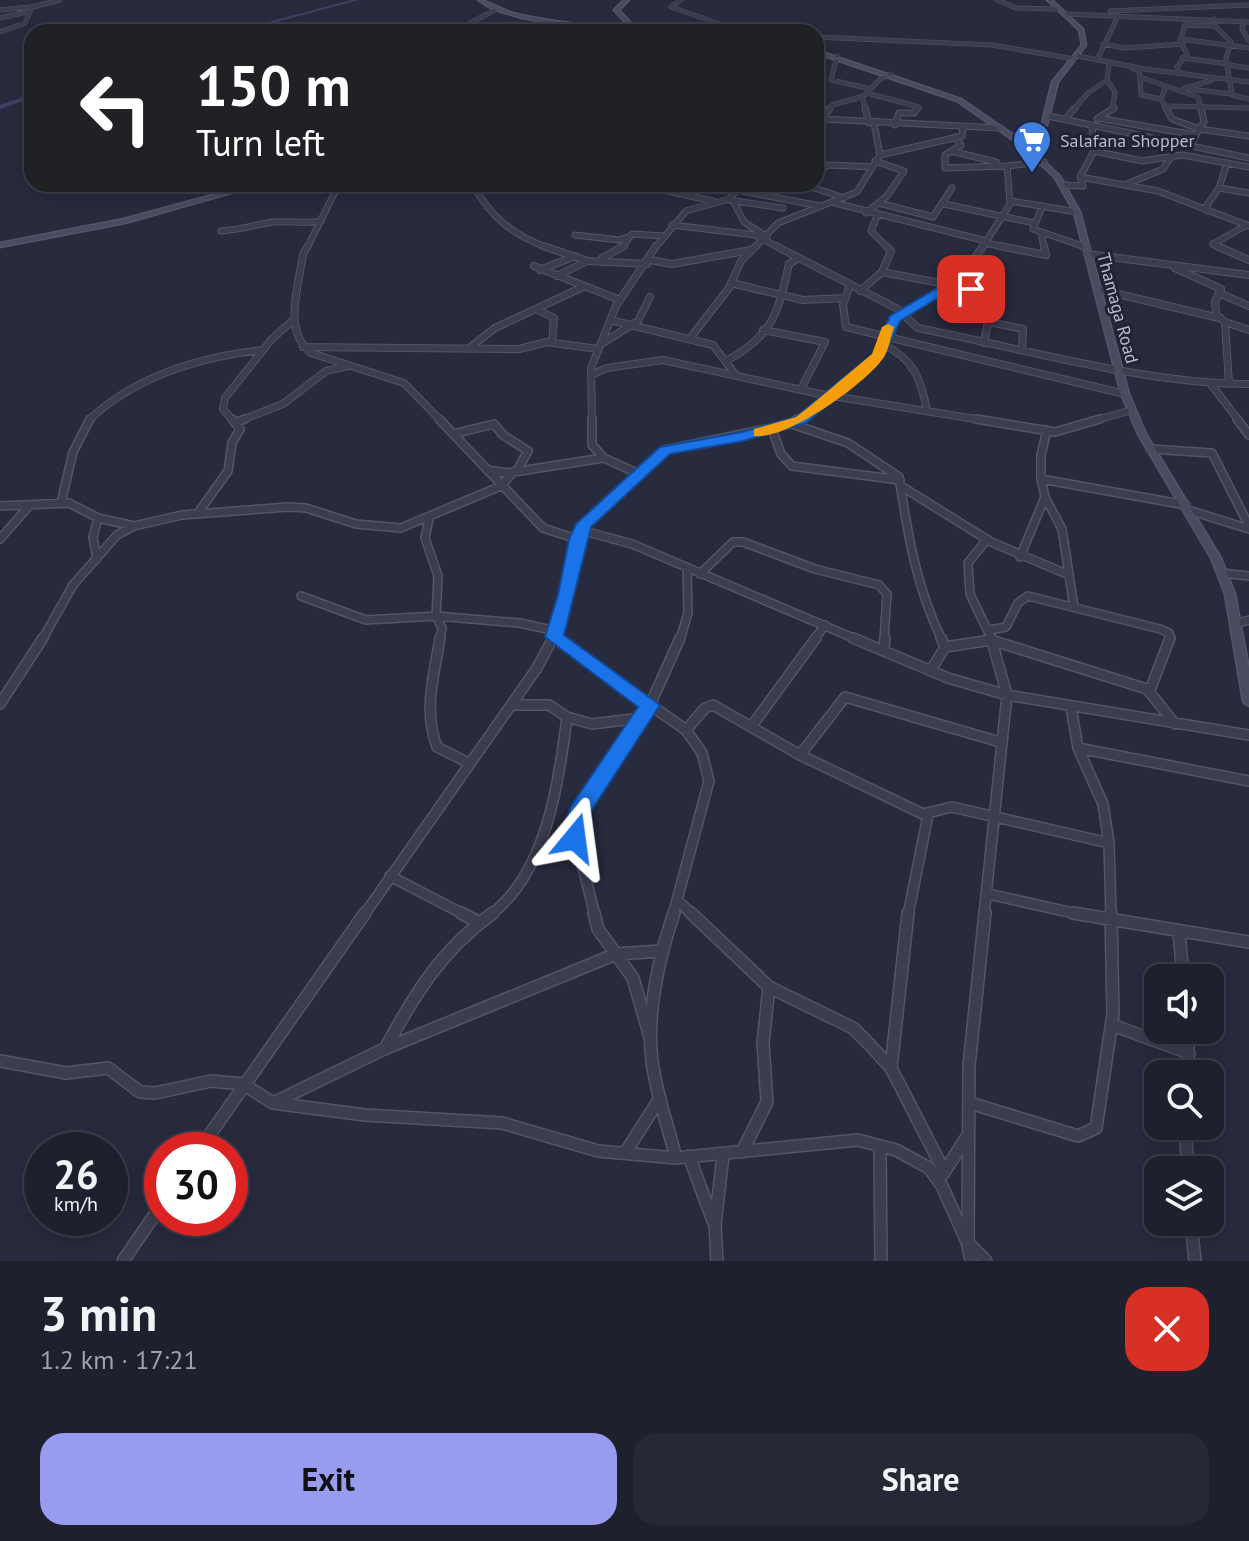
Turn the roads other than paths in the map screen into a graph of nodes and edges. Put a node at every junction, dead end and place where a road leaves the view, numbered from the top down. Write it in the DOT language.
graph roads {
  1 [pos="60,0"];
  2 [pos="480,0"];
  3 [pos="627,0"];
  4 [pos="681,0"];
  5 [pos="986,0"];
  6 [pos="1049,0"];
  7 [pos="1110,0"];
  8 [pos="1175,0"];
  9 [pos="997,1"];
  10 [pos="1249,5"];
  11 [pos="32,7"];
  12 [pos="1180,7"];
  13 [pos="1059,9"];
  14 [pos="0,10"];
  15 [pos="495,10"];
  16 [pos="1115,11"];
  17 [pos="28,12"];
  18 [pos="1066,14"];
  19 [pos="1099,15"];
  20 [pos="1118,16"];
  21 [pos="1173,17"];
  22 [pos="0,18"];
  23 [pos="1214,19"];
  24 [pos="1249,22"];
  25 [pos="468,24"];
  26 [pos="576,24"];
  27 [pos="627,24"];
  28 [pos="720,24"];
  29 [pos="1243,24"];
  30 [pos="1215,26"];
  31 [pos="1249,29"];
  32 [pos="0,32"];
  33 [pos="824,37"];
  34 [pos="1249,41"];
  35 [pos="1182,42"];
  36 [pos="1103,44"];
  37 [pos="1229,46"];
  38 [pos="1249,48"];
  39 [pos="824,53"];
  40 [pos="837,56"];
  41 [pos="1076,58"];
  42 [pos="1182,58"];
  43 [pos="1094,59"];
  44 [pos="1109,64"];
  45 [pos="1229,65"];
  46 [pos="1249,68"];
  47 [pos="1180,73"];
  48 [pos="891,74"];
  49 [pos="1140,77"];
  50 [pos="1107,80"];
  51 [pos="1228,80"];
  52 [pos="1249,82"];
  53 [pos="1166,86"];
  54 [pos="1183,89"];
  55 [pos="1162,92"];
  56 [pos="866,93"];
  57 [pos="1231,94"];
  58 [pos="1161,99"];
  59 [pos="1249,99"];
  60 [pos="1200,105"];
  61 [pos="1166,106"];
  62 [pos="1249,108"];
  63 [pos="1048,116"];
  64 [pos="824,118"];
  65 [pos="1098,118"];
  66 [pos="824,119"];
  67 [pos="1065,119"];
  68 [pos="872,123"];
  69 [pos="895,125"];
  70 [pos="1091,125"];
  71 [pos="963,128"];
  72 [pos="1000,128"];
  73 [pos="1199,129"];
  74 [pos="1195,135"];
  75 [pos="1012,136"];
  76 [pos="956,137"];
  77 [pos="923,143"];
  78 [pos="1191,146"];
  79 [pos="879,148"];
  80 [pos="892,151"];
  81 [pos="1094,151"];
  82 [pos="949,152"];
  83 [pos="880,155"];
  84 [pos="1241,156"];
  85 [pos="1171,157"];
  86 [pos="1249,158"];
  87 [pos="1044,162"];
  88 [pos="1227,163"];
  89 [pos="873,164"];
  90 [pos="1009,165"];
  91 [pos="824,167"];
  92 [pos="1249,167"];
  93 [pos="1080,177"];
  94 [pos="1126,184"];
  95 [pos="1063,185"];
  96 [pos="952,188"];
  97 [pos="1219,188"];
  98 [pos="231,192"];
  99 [pos="335,192"];
  100 [pos="477,192"];
  101 [pos="673,192"];
  102 [pos="735,192"];
  103 [pos="764,192"];
  104 [pos="793,192"];
  105 [pos="824,192"];
  106 [pos="1249,193"];
  107 [pos="788,197"];
  108 [pos="844,199"];
  109 [pos="728,201"];
  110 [pos="1011,201"];
  111 [pos="835,203"];
  112 [pos="879,203"];
  113 [pos="944,204"];
  114 [pos="821,206"];
  115 [pos="1042,207"];
  116 [pos="783,208"];
  117 [pos="900,210"];
  118 [pos="1208,211"];
  119 [pos="1077,212"];
  120 [pos="866,213"];
  121 [pos="877,216"];
  122 [pos="786,218"];
  123 [pos="1000,218"];
  124 [pos="894,220"];
  125 [pos="321,221"];
  126 [pos="1034,223"];
  127 [pos="672,225"];
  128 [pos="1248,226"];
  129 [pos="221,231"];
  130 [pos="1041,232"];
  131 [pos="575,235"];
  132 [pos="663,236"];
  133 [pos="628,237"];
  134 [pos="765,239"];
  135 [pos="986,242"];
  136 [pos="0,245"];
  137 [pos="751,250"];
  138 [pos="1086,250"];
  139 [pos="616,251"];
  140 [pos="575,256"];
  141 [pos="797,259"];
  142 [pos="618,260"];
  143 [pos="1249,260"];
  144 [pos="592,261"];
  145 [pos="648,262"];
  146 [pos="1168,264"];
  147 [pos="882,272"];
  148 [pos="1247,272"];
  149 [pos="557,276"];
  150 [pos="731,283"];
  151 [pos="953,284"];
  152 [pos="850,285"];
  153 [pos="583,287"];
  154 [pos="1097,289"];
  155 [pos="860,291"];
  156 [pos="1219,293"];
  157 [pos="650,297"];
  158 [pos="784,297"];
  159 [pos="845,298"];
  160 [pos="620,300"];
  161 [pos="1249,306"];
  162 [pos="538,310"];
  163 [pos="904,313"];
  164 [pos="294,319"];
  165 [pos="610,320"];
  166 [pos="1223,320"];
  167 [pos="989,322"];
  168 [pos="634,325"];
  169 [pos="763,330"];
  170 [pos="1249,330"];
  171 [pos="691,337"];
  172 [pos="959,338"];
  173 [pos="885,341"];
  174 [pos="552,342"];
  175 [pos="984,343"];
  176 [pos="302,346"];
  177 [pos="599,346"];
  178 [pos="1001,346"];
  179 [pos="468,349"];
  180 [pos="263,350"];
  181 [pos="1022,350"];
  182 [pos="950,355"];
  183 [pos="726,361"];
  184 [pos="995,364"];
  185 [pos="353,365"];
  186 [pos="1117,367"];
  187 [pos="735,374"];
  188 [pos="591,375"];
  189 [pos="1210,383"];
  190 [pos="1229,384"];
  191 [pos="1249,384"];
  192 [pos="801,389"];
  193 [pos="1125,394"];
  194 [pos="832,396"];
  195 [pos="927,410"];
  196 [pos="1132,410"];
  197 [pos="235,423"];
  198 [pos="790,424"];
  199 [pos="772,429"];
  200 [pos="1047,430"];
  201 [pos="453,434"];
  202 [pos="1249,435"];
  203 [pos="1150,449"];
  204 [pos="604,458"];
  205 [pos="487,470"];
  206 [pos="515,472"];
  207 [pos="637,473"];
  208 [pos="1041,479"];
  209 [pos="900,483"];
  210 [pos="501,486"];
  211 [pos="1045,497"];
  212 [pos="61,503"];
  213 [pos="0,506"];
  214 [pos="30,506"];
  215 [pos="1187,507"];
  216 [pos="198,513"];
  217 [pos="98,518"];
  218 [pos="429,519"];
  219 [pos="134,526"];
  220 [pos="1249,527"];
  221 [pos="579,534"];
  222 [pos="0,539"];
  223 [pos="987,539"];
  224 [pos="1020,557"];
  225 [pos="97,559"];
  226 [pos="687,569"];
  227 [pos="1222,573"];
  228 [pos="700,574"];
  229 [pos="1069,575"];
  230 [pos="1249,576"];
  231 [pos="301,596"];
  232 [pos="1074,607"];
  233 [pos="436,616"];
  234 [pos="1249,620"];
  235 [pos="1238,623"];
  236 [pos="825,625"];
  237 [pos="555,634"];
  238 [pos="990,635"];
  239 [pos="945,647"];
  240 [pos="884,648"];
  241 [pos="931,670"];
  242 [pos="1150,690"];
  243 [pos="1007,695"];
  244 [pos="1249,701"];
  245 [pos="0,704"];
  246 [pos="514,705"];
  247 [pos="650,705"];
  248 [pos="1071,707"];
  249 [pos="567,717"];
  250 [pos="641,718"];
  251 [pos="1175,724"];
  252 [pos="751,727"];
  253 [pos="686,730"];
  254 [pos="1249,735"];
  255 [pos="1000,742"];
  256 [pos="1078,748"];
  257 [pos="800,755"];
  258 [pos="469,763"];
  259 [pos="1249,781"];
  260 [pos="928,815"];
  261 [pos="994,818"];
  262 [pos="1109,843"];
  263 [pos="390,876"];
  264 [pos="988,894"];
  265 [pos="678,901"];
  266 [pos="476,921"];
  267 [pos="1113,922"];
  268 [pos="1179,931"];
  269 [pos="1249,942"];
  270 [pos="661,951"];
  271 [pos="616,954"];
  272 [pos="1182,964"];
  273 [pos="769,987"];
  274 [pos="1112,1025"];
  275 [pos="651,1041"];
  276 [pos="1189,1044"];
  277 [pos="384,1049"];
  278 [pos="1189,1053"];
  279 [pos="1189,1060"];
  280 [pos="0,1061"];
  281 [pos="891,1068"];
  282 [pos="243,1084"];
  283 [pos="660,1098"];
  284 [pos="273,1103"];
  285 [pos="970,1103"];
  286 [pos="211,1132"];
  287 [pos="968,1134"];
  288 [pos="880,1146"];
  289 [pos="742,1152"];
  290 [pos="625,1153"];
  291 [pos="723,1155"];
  292 [pos="683,1157"];
  293 [pos="941,1176"];
  294 [pos="715,1225"];
  295 [pos="144,1230"];
  296 [pos="1192,1236"];
  297 [pos="968,1246"];
  298 [pos="123,1261"];
  299 [pos="717,1261"];
  300 [pos="881,1261"];
  301 [pos="971,1261"];
  302 [pos="986,1261"];
  303 [pos="1195,1261"];
  1 -- 11 [label="street"];
  2 -- 15 [label="main road"];
  3 -- 27 [label="main road"];
  4 -- 28 [label="street"];
  5 -- 9 [label="street"];
  6 -- 13 [label="main road"];
  7 -- 16 [label="street"];
  8 -- 12 [label="street"];
  9 -- 13 [label="street"];
  10 -- 12 [label="street"];
  11 -- 14 [label="street"];
  11 -- 17 [label="street"];
  12 -- 16 [label="street"];
  12 -- 21 [label="street"];
  13 -- 18 [label="main road"];
  15 -- 25 [label="street"];
  15 -- 26 [label="main road"];
  16 -- 19 [label="street"];
  17 -- 22 [label="street"];
  17 -- 32 [label="street"];
  18 -- 19 [label="street"];
  18 -- 41 [label="main road"];
  19 -- 20 [label="street"];
  20 -- 21 [label="street"];
  20 -- 36 [label="street"];
  21 -- 23 [label="street"];
  23 -- 29 [label="street"];
  23 -- 30 [label="street"];
  24 -- 29 [label="street"];
  29 -- 31 [label="street"];
  29 -- 34 [label="street"];
  30 -- 35 [label="street"];
  30 -- 37 [label="street"];
  33 -- 41 [label="street"];
  35 -- 36 [label="street"];
  35 -- 37 [label="street"];
  35 -- 42 [label="street"];
  36 -- 43 [label="street"];
  37 -- 38 [label="street"];
  37 -- 45 [label="street"];
  39 -- 40 [label="main road, Thamaga Road"];
  40 -- 48 [label="main road, Thamaga Road"];
  40 -- 56 [label="street"];
  41 -- 43 [label="street"];
  41 -- 63 [label="main road"];
  42 -- 45 [label="street"];
  42 -- 47 [label="street"];
  43 -- 44 [label="street"];
  43 -- 47 [label="street"];
  44 -- 49 [label="street"];
  44 -- 50 [label="street"];
  45 -- 46 [label="street"];
  45 -- 51 [label="street"];
  47 -- 51 [label="street"];
  48 -- 56 [label="street"];
  48 -- 72 [label="main road, Thamaga Road"];
  49 -- 53 [label="street"];
  49 -- 58 [label="street"];
  50 -- 65 [label="street"];
  50 -- 67 [label="street"];
  51 -- 52 [label="street"];
  51 -- 54 [label="street"];
  51 -- 57 [label="street"];
  53 -- 54 [label="street"];
  53 -- 55 [label="street"];
  54 -- 55 [label="street"];
  54 -- 57 [label="street"];
  54 -- 60 [label="street"];
  55 -- 58 [label="street"];
  56 -- 64 [label="street"];
  56 -- 68 [label="street"];
  56 -- 69 [label="street"];
  57 -- 59 [label="street"];
  58 -- 61 [label="street"];
  60 -- 61 [label="street"];
  60 -- 62 [label="street"];
  60 -- 73 [label="street"];
  61 -- 73 [label="street"];
  63 -- 67 [label="street"];
  63 -- 75 [label="main road"];
  65 -- 70 [label="street"];
  65 -- 74 [label="street"];
  66 -- 68 [label="street"];
  67 -- 70 [label="street"];
  68 -- 69 [label="street"];
  68 -- 79 [label="street"];
  69 -- 71 [label="street"];
  70 -- 78 [label="street"];
  70 -- 81 [label="street"];
  71 -- 72 [label="street"];
  71 -- 76 [label="street"];
  72 -- 75 [label="main road, Thamaga Road"];
  73 -- 74 [label="street"];
  73 -- 84 [label="street"];
  74 -- 78 [label="street"];
  75 -- 87 [label="main road, Thamaga Road"];
  76 -- 77 [label="street"];
  76 -- 82 [label="street"];
  77 -- 80 [label="street"];
  77 -- 82 [label="street"];
  78 -- 84 [label="street"];
  79 -- 80 [label="street"];
  79 -- 83 [label="street"];
  80 -- 83 [label="street"];
  81 -- 85 [label="street"];
  81 -- 93 [label="street"];
  82 -- 90 [label="street"];
  82 -- 90 [label="street"];
  83 -- 89 [label="street"];
  84 -- 86 [label="street"];
  85 -- 88 [label="street"];
  85 -- 94 [label="street"];
  87 -- 90 [label="street"];
  87 -- 95 [label="main road, Thamaga Road"];
  88 -- 92 [label="street"];
  88 -- 97 [label="street"];
  89 -- 91 [label="street"];
  89 -- 108 [label="street"];
  89 -- 112 [label="street"];
  90 -- 110 [label="street"];
  93 -- 94 [label="street"];
  93 -- 95 [label="street"];
  94 -- 118 [label="street"];
  95 -- 119 [label="main road, Thamaga Road"];
  96 -- 113 [label="street"];
  97 -- 106 [label="street"];
  97 -- 118 [label="street"];
  98 -- 136 [label="main road"];
  99 -- 125 [label="street"];
  100 -- 140 [label="street"];
  101 -- 109 [label="street"];
  102 -- 109 [label="street"];
  103 -- 107 [label="street"];
  104 -- 107 [label="street"];
  105 -- 108 [label="street"];
  107 -- 114 [label="street"];
  107 -- 116 [label="street"];
  108 -- 111 [label="street"];
  109 -- 116 [label="street"];
  109 -- 127 [label="street"];
  109 -- 134 [label="street"];
  110 -- 115 [label="street"];
  110 -- 123 [label="street"];
  111 -- 114 [label="street"];
  111 -- 120 [label="street"];
  112 -- 117 [label="street"];
  112 -- 120 [label="street"];
  113 -- 117 [label="street"];
  113 -- 123 [label="street"];
  114 -- 122 [label="street"];
  115 -- 119 [label="street"];
  115 -- 126 [label="street"];
  116 -- 122 [label="street"];
  117 -- 124 [label="street"];
  118 -- 128 [label="street"];
  119 -- 138 [label="main road, Thamaga Road"];
  120 -- 121 [label="street"];
  121 -- 124 [label="street"];
  121 -- 147 [label="street"];
  122 -- 134 [label="street"];
  123 -- 126 [label="street"];
  123 -- 135 [label="street"];
  124 -- 135 [label="street"];
  125 -- 129 [label="street"];
  125 -- 164 [label="street"];
  126 -- 130 [label="street"];
  127 -- 132 [label="street"];
  127 -- 134 [label="street"];
  128 -- 143 [label="street"];
  130 -- 135 [label="street"];
  130 -- 138 [label="street"];
  131 -- 133 [label="street"];
  132 -- 133 [label="street"];
  132 -- 145 [label="street"];
  133 -- 139 [label="street"];
  134 -- 137 [label="street"];
  134 -- 141 [label="street"];
  135 -- 151 [label="street"];
  137 -- 145 [label="street"];
  137 -- 150 [label="street"];
  138 -- 146 [label="street"];
  138 -- 154 [label="main road, Thamaga Road"];
  139 -- 142 [label="street"];
  139 -- 144 [label="street"];
  140 -- 144 [label="street"];
  140 -- 149 [label="street"];
  141 -- 152 [label="street"];
  141 -- 158 [label="street"];
  142 -- 144 [label="street"];
  142 -- 145 [label="street"];
  144 -- 149 [label="street"];
  145 -- 160 [label="street"];
  146 -- 148 [label="street"];
  146 -- 156 [label="street"];
  147 -- 151 [label="street"];
  147 -- 155 [label="street"];
  149 -- 153 [label="street"];
  150 -- 158 [label="street"];
  150 -- 171 [label="street"];
  151 -- 163 [label="street"];
  151 -- 167 [label="street"];
  152 -- 155 [label="street"];
  152 -- 159 [label="street"];
  153 -- 160 [label="street"];
  153 -- 162 [label="street"];
  154 -- 166 [label="street"];
  154 -- 186 [label="main road, Thamaga Road"];
  155 -- 163 [label="street"];
  156 -- 161 [label="street"];
  156 -- 166 [label="street"];
  157 -- 168 [label="street"];
  158 -- 159 [label="street"];
  158 -- 169 [label="street"];
  159 -- 173 [label="street"];
  160 -- 165 [label="street"];
  162 -- 174 [label="street"];
  162 -- 179 [label="street"];
  163 -- 172 [label="street"];
  163 -- 173 [label="street"];
  164 -- 176 [label="street"];
  164 -- 180 [label="street"];
  165 -- 168 [label="street"];
  165 -- 177 [label="street"];
  166 -- 170 [label="street"];
  166 -- 190 [label="street"];
  167 -- 175 [label="street"];
  167 -- 181 [label="street"];
  168 -- 171 [label="street"];
  168 -- 177 [label="street"];
  169 -- 183 [label="street"];
  169 -- 192 [label="street"];
  171 -- 183 [label="street"];
  172 -- 175 [label="street"];
  172 -- 182 [label="street"];
  173 -- 182 [label="street"];
  173 -- 194 [label="street"];
  173 -- 195 [label="street"];
  174 -- 177 [label="street"];
  174 -- 179 [label="street"];
  175 -- 178 [label="street"];
  176 -- 179 [label="street"];
  176 -- 185 [label="street"];
  177 -- 188 [label="street"];
  178 -- 181 [label="street"];
  178 -- 184 [label="street"];
  180 -- 197 [label="street"];
  180 -- 212 [label="street"];
  181 -- 186 [label="street"];
  182 -- 184 [label="street"];
  183 -- 187 [label="street"];
  184 -- 193 [label="street"];
  185 -- 197 [label="street"];
  185 -- 201 [label="street"];
  186 -- 189 [label="street"];
  186 -- 193 [label="main road, Thamaga Road"];
  187 -- 188 [label="street"];
  187 -- 192 [label="street"];
  188 -- 204 [label="street"];
  189 -- 190 [label="street"];
  189 -- 202 [label="street"];
  190 -- 191 [label="street"];
  192 -- 194 [label="street"];
  193 -- 196 [label="main road, Thamaga Road"];
  194 -- 195 [label="street"];
  194 -- 198 [label="street"];
  195 -- 200 [label="street"];
  196 -- 200 [label="street"];
  196 -- 203 [label="main road, Thamaga Road"];
  197 -- 216 [label="street"];
  198 -- 199 [label="street"];
  198 -- 209 [label="street"];
  199 -- 207 [label="street"];
  199 -- 209 [label="street"];
  200 -- 208 [label="street"];
  201 -- 205 [label="street"];
  201 -- 206 [label="street"];
  203 -- 215 [label="main road, Thamaga Road"];
  203 -- 220 [label="street"];
  204 -- 206 [label="street"];
  204 -- 207 [label="street"];
  205 -- 206 [label="street"];
  205 -- 210 [label="street"];
  206 -- 210 [label="street"];
  207 -- 221 [label="street"];
  208 -- 211 [label="street"];
  208 -- 215 [label="street"];
  209 -- 223 [label="street"];
  209 -- 239 [label="street"];
  210 -- 218 [label="street"];
  210 -- 221 [label="street"];
  211 -- 224 [label="street"];
  211 -- 229 [label="street"];
  212 -- 214 [label="street"];
  212 -- 217 [label="street"];
  213 -- 214 [label="street"];
  214 -- 222 [label="street"];
  215 -- 220 [label="street"];
  215 -- 227 [label="main road, Thamaga Road"];
  216 -- 218 [label="street"];
  216 -- 219 [label="street"];
  217 -- 219 [label="street"];
  217 -- 225 [label="street"];
  218 -- 233 [label="street"];
  219 -- 225 [label="street"];
  221 -- 226 [label="street"];
  221 -- 237 [label="street"];
  223 -- 224 [label="street"];
  223 -- 238 [label="street"];
  224 -- 229 [label="street"];
  225 -- 245 [label="street"];
  226 -- 228 [label="street"];
  226 -- 247 [label="street"];
  227 -- 230 [label="street"];
  227 -- 235 [label="main road, Thamaga Road"];
  228 -- 236 [label="street"];
  228 -- 240 [label="street"];
  229 -- 232 [label="street"];
  231 -- 233 [label="street"];
  232 -- 238 [label="street"];
  232 -- 242 [label="street"];
  233 -- 237 [label="street"];
  233 -- 258 [label="street"];
  234 -- 235 [label="street"];
  235 -- 244 [label="main road, Thamaga Road"];
  236 -- 240 [label="street"];
  236 -- 252 [label="street"];
  237 -- 246 [label="street"];
  237 -- 247 [label="street"];
  238 -- 239 [label="street"];
  238 -- 242 [label="street"];
  238 -- 243 [label="street"];
  239 -- 241 [label="street"];
  240 -- 241 [label="street"];
  241 -- 243 [label="street"];
  242 -- 251 [label="street"];
  243 -- 248 [label="street"];
  243 -- 255 [label="street"];
  246 -- 249 [label="street"];
  246 -- 258 [label="street"];
  247 -- 250 [label="street"];
  247 -- 253 [label="street"];
  248 -- 251 [label="street"];
  248 -- 256 [label="street"];
  249 -- 250 [label="street"];
  249 -- 266 [label="street"];
  250 -- 271 [label="street"];
  251 -- 254 [label="street"];
  252 -- 253 [label="street"];
  252 -- 257 [label="street"];
  253 -- 265 [label="street"];
  255 -- 257 [label="street"];
  255 -- 261 [label="street"];
  256 -- 259 [label="street"];
  256 -- 262 [label="street"];
  257 -- 260 [label="street"];
  258 -- 263 [label="street"];
  260 -- 261 [label="street"];
  260 -- 281 [label="street"];
  261 -- 262 [label="street"];
  261 -- 264 [label="street"];
  262 -- 267 [label="street"];
  263 -- 266 [label="street"];
  263 -- 282 [label="street"];
  264 -- 267 [label="street"];
  264 -- 285 [label="street"];
  265 -- 270 [label="street"];
  265 -- 273 [label="street"];
  266 -- 277 [label="street"];
  267 -- 268 [label="street"];
  267 -- 274 [label="street"];
  268 -- 269 [label="street"];
  268 -- 272 [label="street"];
  270 -- 271 [label="street"];
  270 -- 275 [label="street"];
  271 -- 275 [label="street"];
  271 -- 277 [label="street"];
  273 -- 281 [label="street"];
  273 -- 289 [label="street"];
  274 -- 278 [label="street"];
  274 -- 285 [label="street"];
  275 -- 283 [label="street"];
  276 -- 278 [label="street"];
  277 -- 284 [label="street"];
  278 -- 279 [label="street"];
  280 -- 282 [label="street"];
  281 -- 293 [label="street"];
  282 -- 284 [label="street"];
  282 -- 286 [label="street"];
  283 -- 290 [label="street"];
  283 -- 292 [label="street"];
  284 -- 290 [label="street"];
  285 -- 287 [label="street"];
  287 -- 293 [label="street"];
  287 -- 297 [label="street"];
  288 -- 289 [label="street"];
  288 -- 293 [label="street"];
  288 -- 300 [label="street"];
  289 -- 291 [label="street"];
  290 -- 292 [label="street"];
  291 -- 292 [label="street"];
  291 -- 294 [label="street"];
  292 -- 294 [label="street"];
  293 -- 297 [label="street"];
  294 -- 299 [label="street"];
  295 -- 298 [label="street"];
  296 -- 303 [label="street"];
  297 -- 301 [label="street"];
  297 -- 302 [label="street"];
}
